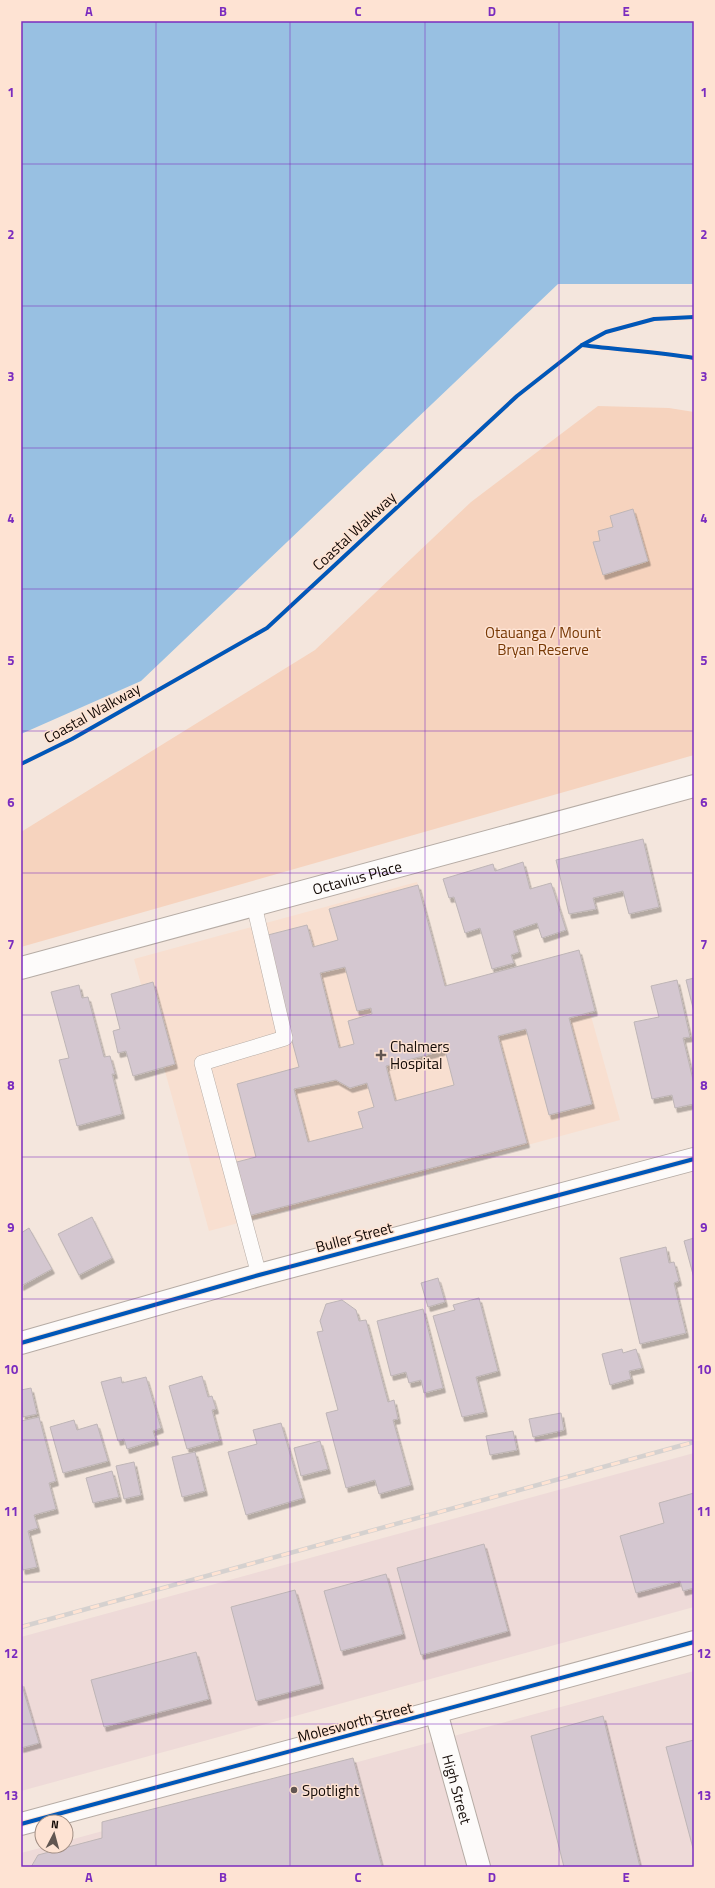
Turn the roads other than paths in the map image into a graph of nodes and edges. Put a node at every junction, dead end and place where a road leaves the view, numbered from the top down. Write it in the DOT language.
graph roads {
  1 [pos="694,786"];
  2 [pos="254,905"];
  3 [pos="21,968"];
  4 [pos="694,1159"];
  5 [pos="259,1275"];
  6 [pos="21,1343"];
  7 [pos="694,1642"];
  8 [pos="436,1712"];
  9 [pos="21,1824"];
  10 [pos="478,1867"];
  1 -- 2 [label="street, Octavius Place"];
  2 -- 3 [label="street, Octavius Place"];
  2 -- 5 [label="lane"];
  4 -- 5 [label="street, Buller Street"];
  5 -- 6 [label="street, Buller Street"];
  7 -- 8 [label="street, Molesworth Street"];
  8 -- 9 [label="street, Molesworth Street"];
  8 -- 10 [label="street, High Street"];
}
